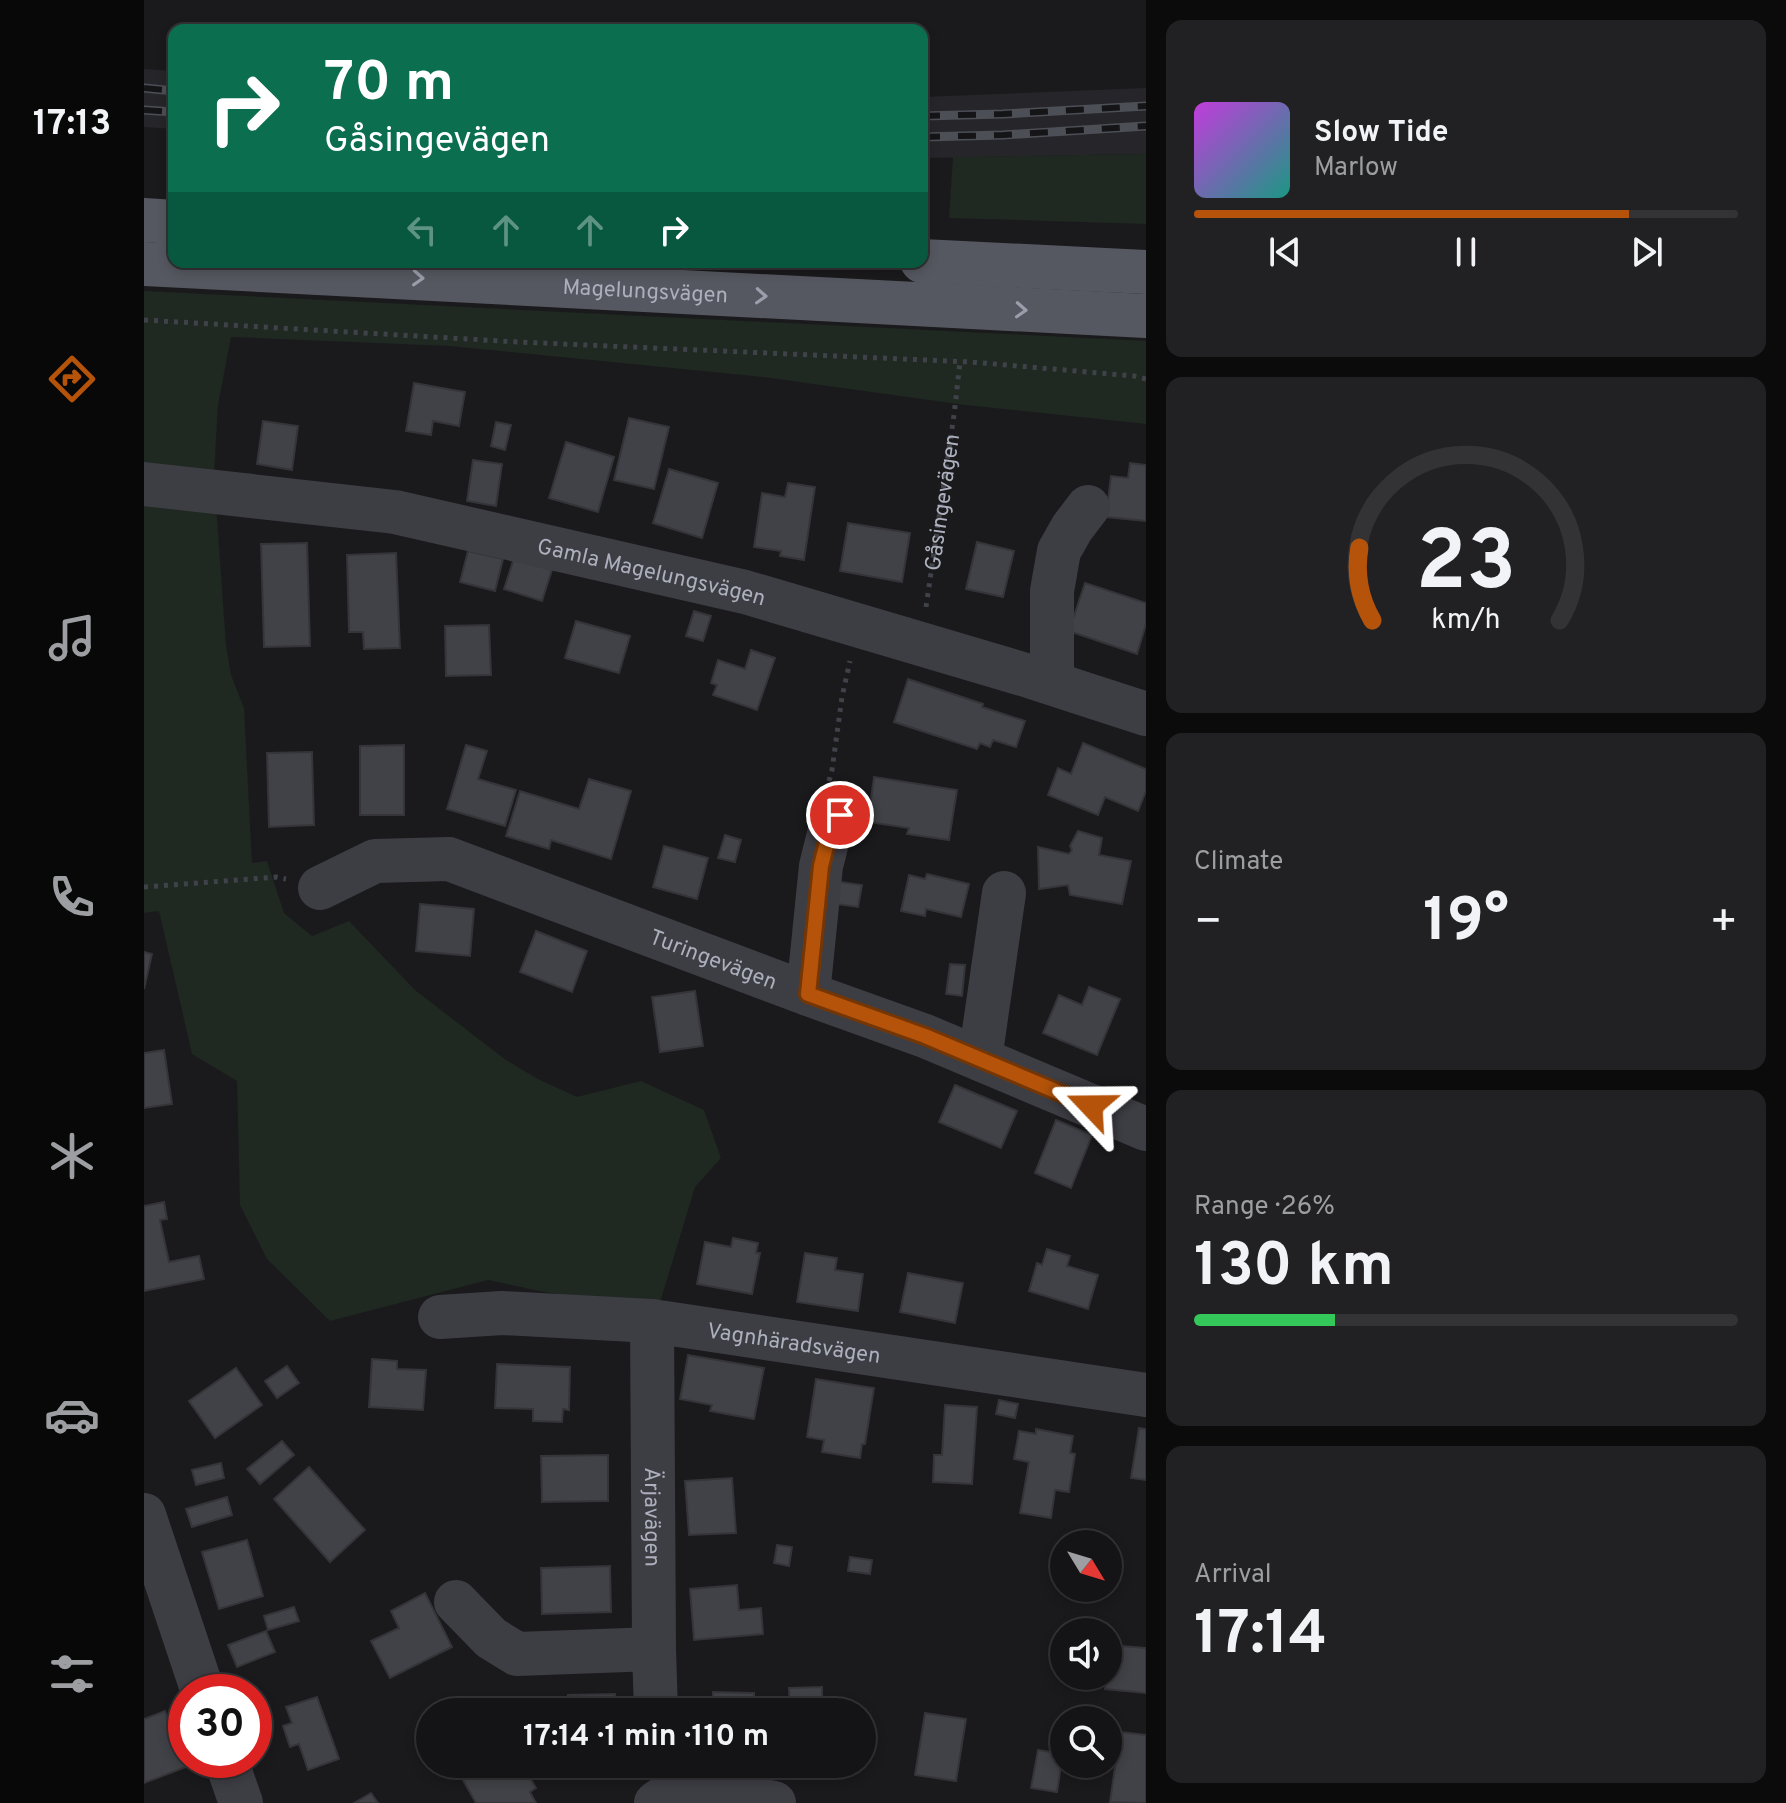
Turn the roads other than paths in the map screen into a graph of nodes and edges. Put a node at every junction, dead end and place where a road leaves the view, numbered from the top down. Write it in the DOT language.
graph roads {
  1 [pos="144,220"];
  2 [pos="168,222"];
  3 [pos="928,261"];
  4 [pos="144,264"];
  5 [pos="168,265"];
  6 [pos="221,268"];
  7 [pos="1146,272"];
  8 [pos="1146,316"];
  9 [pos="144,484"];
  10 [pos="1088,507"];
  11 [pos="1052,683"];
  12 [pos="1146,714"];
  13 [pos="840,815"];
  14 [pos="320,888"];
  15 [pos="1004,893"];
  16 [pos="808,994"];
  17 [pos="980,1059"];
  18 [pos="1146,1129"];
  19 [pos="440,1317"];
  20 [pos="652,1321"];
  21 [pos="1146,1395"];
  22 [pos="144,1515"];
  23 [pos="456,1602"];
  24 [pos="654,1649"];
  25 [pos="197,1674"];
  26 [pos="656,1698"];
  27 [pos="232,1778"];
  28 [pos="659,1792"];
  29 [pos="241,1803"];
  30 [pos="774,1803"];
  1 -- 2 [label="main road"];
  3 -- 7 [label="main road"];
  4 -- 5 [label="main road, Magelungsvägen, one-way"];
  6 -- 8 [label="main road, Magelungsvägen, one-way"];
  9 -- 11 [label="street, Gamla Magelungsvägen"];
  10 -- 11 [label="street"];
  11 -- 12 [label="street, Gamla Magelungsvägen"];
  13 -- 16 [label="street"];
  14 -- 16 [label="street, Turingevägen"];
  15 -- 17 [label="street"];
  16 -- 17 [label="street, Turingevägen"];
  17 -- 18 [label="street, Turingevägen"];
  19 -- 20 [label="street, Vagnhäradsvägen"];
  20 -- 21 [label="street, Vagnhäradsvägen"];
  20 -- 24 [label="street, Ärjavägen"];
  22 -- 25 [label="street"];
  23 -- 24 [label="street"];
  24 -- 26 [label="street, Ärjavägen"];
  27 -- 29 [label="street"];
  28 -- 30 [label="street"];
}
